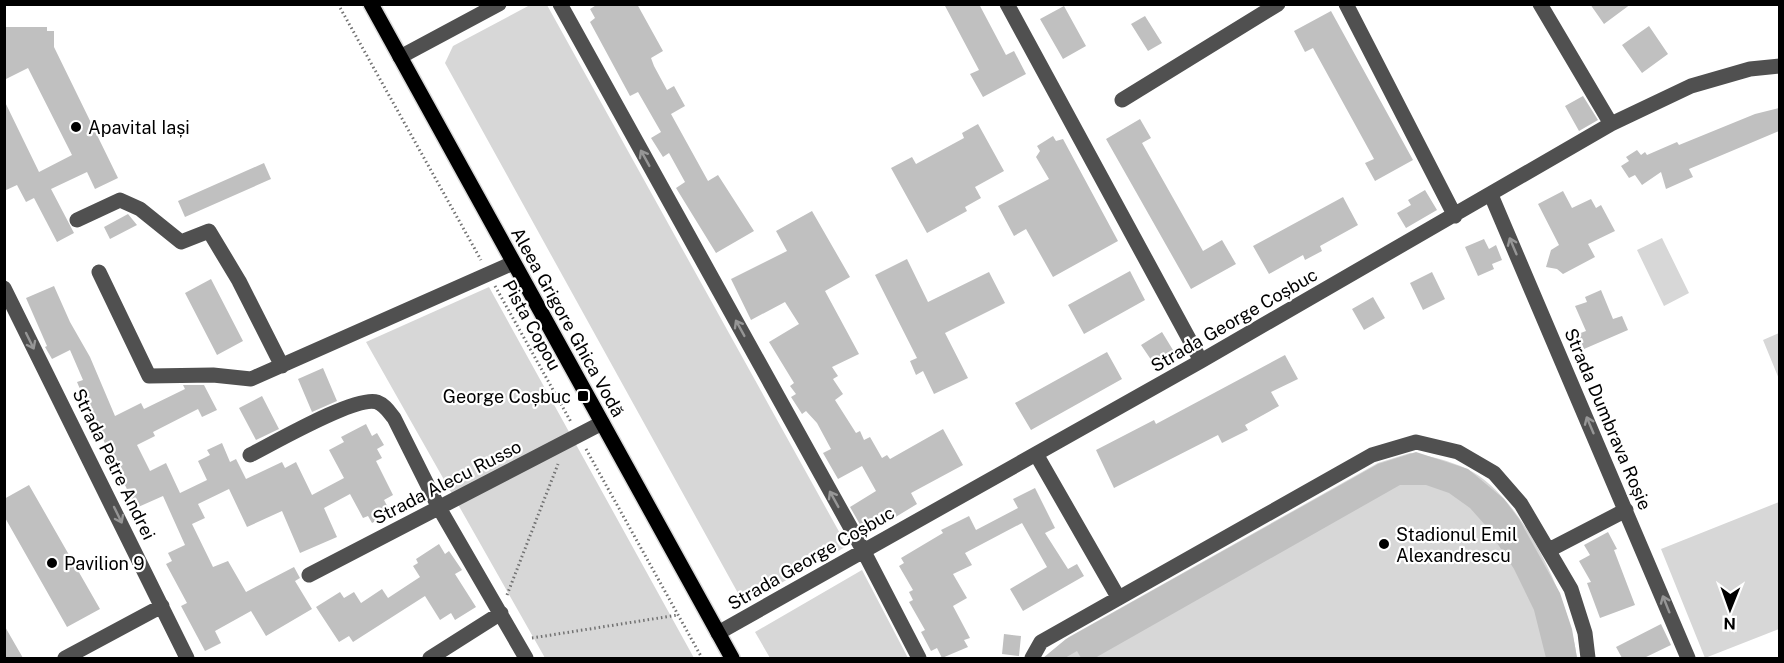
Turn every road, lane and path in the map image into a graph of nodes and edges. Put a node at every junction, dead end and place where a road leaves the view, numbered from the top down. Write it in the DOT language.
graph roads {
  1 [pos="338,4"];
  2 [pos="370,4"];
  3 [pos="499,4"];
  4 [pos="560,4"];
  5 [pos="1007,4"];
  6 [pos="1278,4"];
  7 [pos="1346,4"];
  8 [pos="1540,4"];
  9 [pos="399,57"];
  10 [pos="1779,66"];
  11 [pos="1122,100"];
  12 [pos="1611,124"];
  13 [pos="1491,195"];
  14 [pos="1455,216"];
  15 [pos="77,220"];
  16 [pos="513,262"];
  17 [pos="99,272"];
  18 [pos="489,275"];
  19 [pos="4,288"];
  20 [pos="1201,361"];
  21 [pos="282,366"];
  22 [pos="602,423"];
  23 [pos="572,440"];
  24 [pos="1036,454"];
  25 [pos="250,455"];
  26 [pos="438,506"];
  27 [pos="1626,510"];
  28 [pos="863,550"];
  29 [pos="1549,550"];
  30 [pos="309,575"];
  31 [pos="1118,597"];
  32 [pos="162,606"];
  33 [pos="501,613"];
  34 [pos="678,615"];
  35 [pos="718,633"];
  36 [pos="515,641"];
  37 [pos="65,658"];
  38 [pos="187,658"];
  39 [pos="430,658"];
  40 [pos="526,658"];
  41 [pos="702,658"];
  42 [pos="732,658"];
  43 [pos="919,658"];
  44 [pos="1032,658"];
  45 [pos="1587,658"];
  46 [pos="1688,658"];
  1 -- 18 [label="path, Pista Copou"];
  2 -- 9 [label="main road, Aleea Grigore Ghica Vodă"];
  3 -- 9 [label="street"];
  28 -- 4 [label="street, one-way"];
  5 -- 20 [label="street"];
  6 -- 11 [label="street"];
  7 -- 14 [label="street"];
  8 -- 12 [label="street"];
  9 -- 16 [label="main road, Aleea Grigore Ghica Vodă"];
  10 -- 12 [label="street, Strada George Coșbuc"];
  12 -- 13 [label="street, Strada George Coșbuc"];
  13 -- 14 [label="street, Strada George Coșbuc"];
  27 -- 13 [label="street, Strada Dumbrava Roșie, one-way"];
  14 -- 20 [label="street, Strada George Coșbuc"];
  15 -- 21 [label="street"];
  16 -- 18 [label="street"];
  16 -- 22 [label="main road, Aleea Grigore Ghica Vodă"];
  17 -- 21 [label="street"];
  18 -- 21 [label="street"];
  18 -- 23 [label="path, Pista Copou"];
  19 -- 32 [label="street, Strada Petre Andrei, one-way"];
  20 -- 24 [label="street, Strada George Coșbuc"];
  22 -- 23 [label="street, Strada Alecu Russo"];
  22 -- 35 [label="main road, Aleea Grigore Ghica Vodă"];
  23 -- 26 [label="street, Strada Alecu Russo"];
  23 -- 33 [label="path"];
  23 -- 34 [label="path, Pista Copou"];
  24 -- 28 [label="street, Strada George Coșbuc"];
  24 -- 31 [label="street"];
  25 -- 26 [label="street"];
  26 -- 30 [label="street, Strada Alecu Russo"];
  26 -- 33 [label="street"];
  27 -- 29 [label="street"];
  46 -- 27 [label="street, Strada Dumbrava Roșie, one-way"];
  28 -- 35 [label="street, Strada George Coșbuc"];
  28 -- 43 [label="street"];
  29 -- 31 [label="street"];
  29 -- 45 [label="street"];
  31 -- 44 [label="street"];
  32 -- 37 [label="street"];
  32 -- 38 [label="street, Strada Petre Andrei"];
  33 -- 36 [label="street"];
  33 -- 39 [label="street"];
  34 -- 36 [label="path"];
  34 -- 41 [label="path, Pista Copou"];
  35 -- 42 [label="main road, Aleea Grigore Ghica Vodă"];
  36 -- 40 [label="street"];
}
